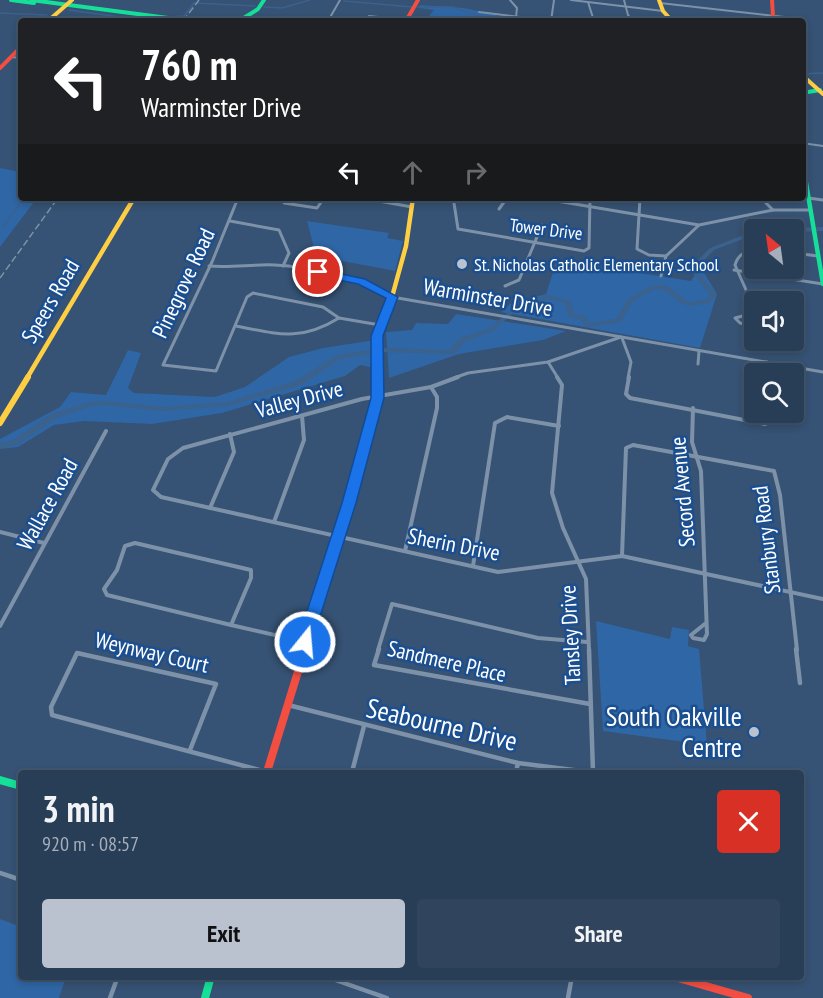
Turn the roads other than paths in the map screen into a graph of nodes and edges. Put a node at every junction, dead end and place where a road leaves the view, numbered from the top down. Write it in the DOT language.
graph roads {
  1 [pos="11,0"];
  2 [pos="31,0"];
  3 [pos="264,0"];
  4 [pos="340,0"];
  5 [pos="418,0"];
  6 [pos="504,0"];
  7 [pos="509,0"];
  8 [pos="554,0"];
  9 [pos="571,0"];
  10 [pos="624,0"];
  11 [pos="772,0"];
  12 [pos="587,1"];
  13 [pos="659,2"];
  14 [pos="65,5"];
  15 [pos="624,6"];
  16 [pos="663,11"];
  17 [pos="479,12"];
  18 [pos="773,15"];
  19 [pos="516,17"];
  20 [pos="51,18"];
  21 [pos="168,18"];
  22 [pos="244,18"];
  23 [pos="330,18"];
  24 [pos="368,18"];
  25 [pos="388,18"];
  26 [pos="407,18"];
  27 [pos="525,18"];
  28 [pos="552,18"];
  29 [pos="593,18"];
  30 [pos="631,18"];
  31 [pos="669,18"];
  32 [pos="18,50"];
  33 [pos="11,57"];
  34 [pos="18,58"];
  35 [pos="0,68"];
  36 [pos="806,79"];
  37 [pos="818,90"];
  38 [pos="806,144"];
  39 [pos="823,146"];
  40 [pos="806,185"];
  41 [pos="808,198"];
  42 [pos="823,200"];
  43 [pos="132,201"];
  44 [pos="237,201"];
  45 [pos="282,201"];
  46 [pos="322,201"];
  47 [pos="379,201"];
  48 [pos="413,201"];
  49 [pos="455,201"];
  50 [pos="505,201"];
  51 [pos="558,201"];
  52 [pos="590,201"];
  53 [pos="640,201"];
  54 [pos="764,201"];
  55 [pos="589,206"];
  56 [pos="412,207"];
  57 [pos="499,210"];
  58 [pos="773,210"];
  59 [pos="809,210"];
  60 [pos="641,216"];
  61 [pos="230,221"];
  62 [pos="542,225"];
  63 [pos="699,225"];
  64 [pos="536,242"];
  65 [pos="744,252"];
  66 [pos="804,254"];
  67 [pos="666,256"];
  68 [pos="818,256"];
  69 [pos="209,266"];
  70 [pos="283,266"];
  71 [pos="734,270"];
  72 [pos="661,276"];
  73 [pos="823,284"];
  74 [pos="505,286"];
  75 [pos="748,291"];
  76 [pos="392,297"];
  77 [pos="744,316"];
  78 [pos="339,318"];
  79 [pos="744,324"];
  80 [pos="380,325"];
  81 [pos="236,326"];
  82 [pos="621,337"];
  83 [pos="699,351"];
  84 [pos="548,362"];
  85 [pos="767,362"];
  86 [pos="698,364"];
  87 [pos="823,372"];
  88 [pos="431,387"];
  89 [pos="377,398"];
  90 [pos="693,408"];
  91 [pos="302,416"];
  92 [pos="744,419"];
  93 [pos="0,423"];
  94 [pos="559,426"];
  95 [pos="106,431"];
  96 [pos="230,434"];
  97 [pos="696,457"];
  98 [pos="153,490"];
  99 [pos="210,508"];
  100 [pos="274,522"];
  101 [pos="0,532"];
  102 [pos="339,536"];
  103 [pos="44,543"];
  104 [pos="405,551"];
  105 [pos="622,556"];
  106 [pos="580,562"];
  107 [pos="473,566"];
  108 [pos="705,573"];
  109 [pos="789,592"];
  110 [pos="823,599"];
  111 [pos="706,623"];
  112 [pos="231,625"];
  113 [pos="0,626"];
  114 [pos="305,642"];
  115 [pos="587,642"];
  116 [pos="800,683"];
  117 [pos="590,704"];
  118 [pos="288,705"];
  119 [pos="364,726"];
  120 [pos="190,750"];
  121 [pos="518,763"];
  122 [pos="260,770"];
  123 [pos="268,770"];
  124 [pos="353,770"];
  125 [pos="516,770"];
  126 [pos="575,770"];
  127 [pos="591,770"];
  128 [pos="0,780"];
  129 [pos="18,785"];
  130 [pos="0,873"];
  131 [pos="18,879"];
  132 [pos="117,980"];
  133 [pos="210,980"];
  134 [pos="335,980"];
  135 [pos="571,980"];
  136 [pos="685,980"];
  137 [pos="110,998"];
  138 [pos="205,998"];
  139 [pos="387,998"];
  140 [pos="568,998"];
  141 [pos="748,998"];
  1 -- 14 [label="street"];
  2 -- 14 [label="street"];
  3 -- 22 [label="street"];
  4 -- 23 [label="street"];
  5 -- 26 [label="street"];
  6 -- 7 [label="street"];
  7 -- 19 [label="street"];
  8 -- 28 [label="street"];
  9 -- 12 [label="street"];
  10 -- 15 [label="street"];
  11 -- 18 [label="street"];
  12 -- 15 [label="street"];
  12 -- 29 [label="street"];
  13 -- 16 [label="street"];
  13 -- 18 [label="street"];
  14 -- 20 [label="street"];
  14 -- 21 [label="street"];
  15 -- 16 [label="street"];
  15 -- 30 [label="street"];
  16 -- 31 [label="street"];
  17 -- 19 [label="street"];
  19 -- 27 [label="street"];
  24 -- 25 [label="street"];
  32 -- 33 [label="street"];
  33 -- 34 [label="street"];
  33 -- 35 [label="street"];
  36 -- 37 [label="street"];
  38 -- 39 [label="street"];
  40 -- 41 [label="street"];
  41 -- 42 [label="street"];
  41 -- 59 [label="street"];
  43 -- 93 [label="street, Speers Road"];
  44 -- 61 [label="street, Pinegrove Road"];
  45 -- 46 [label="street"];
  47 -- 56 [label="street"];
  48 -- 56 [label="street"];
  49 -- 64 [label="street, Tower Drive"];
  50 -- 57 [label="street"];
  51 -- 55 [label="street"];
  52 -- 55 [label="street"];
  53 -- 60 [label="street"];
  54 -- 58 [label="street"];
  55 -- 60 [label="street"];
  55 -- 64 [label="street, Tower Drive"];
  56 -- 76 [label="street"];
  58 -- 59 [label="street"];
  58 -- 63 [label="street"];
  59 -- 68 [label="street"];
  60 -- 63 [label="street"];
  60 -- 67 [label="street"];
  61 -- 69 [label="street, Pinegrove Road"];
  61 -- 70 [label="street"];
  62 -- 64 [label="street"];
  63 -- 67 [label="street"];
  64 -- 74 [label="street"];
  65 -- 71 [label="street"];
  66 -- 68 [label="street"];
  67 -- 72 [label="street"];
  68 -- 73 [label="street"];
  69 -- 70 [label="street, Warminster Drive"];
  69 -- 81 [label="street, Pinegrove Road"];
  70 -- 76 [label="street, Warminster Drive"];
  71 -- 73 [label="street"];
  71 -- 75 [label="street"];
  76 -- 80 [label="street"];
  76 -- 82 [label="street, Warminster Drive"];
  77 -- 79 [label="street"];
  78 -- 80 [label="street"];
  78 -- 81 [label="street"];
  78 -- 81 [label="street"];
  80 -- 89 [label="street"];
  82 -- 83 [label="street, Warminster Drive"];
  82 -- 84 [label="street, Warminster Drive"];
  82 -- 90 [label="street"];
  83 -- 85 [label="street, Warminster Drive"];
  83 -- 86 [label="street"];
  84 -- 88 [label="street, Valley Drive"];
  84 -- 94 [label="street, Tansley Drive"];
  85 -- 87 [label="street, Warminster Drive"];
  88 -- 89 [label="street, Valley Drive"];
  88 -- 104 [label="street"];
  89 -- 91 [label="street, Valley Drive"];
  89 -- 102 [label="street"];
  90 -- 92 [label="street"];
  90 -- 97 [label="street, Secord Avenue"];
  91 -- 96 [label="street, Valley Drive"];
  91 -- 100 [label="street"];
  94 -- 106 [label="street, Tansley Drive"];
  94 -- 107 [label="street"];
  95 -- 103 [label="street, Wallace Road"];
  96 -- 98 [label="street, Valley Drive"];
  96 -- 99 [label="street"];
  97 -- 105 [label="street"];
  97 -- 108 [label="street, Secord Avenue"];
  97 -- 109 [label="street, Stanbury Road"];
  98 -- 99 [label="street, Sherin Drive"];
  99 -- 100 [label="street, Sherin Drive"];
  100 -- 102 [label="street, Sherin Drive"];
  101 -- 103 [label="street"];
  102 -- 104 [label="street, Sherin Drive"];
  102 -- 114 [label="street"];
  103 -- 113 [label="street, Wallace Road"];
  104 -- 107 [label="street, Sherin Drive"];
  105 -- 106 [label="street, Sherin Drive"];
  105 -- 108 [label="street, Sherin Drive"];
  106 -- 107 [label="street, Sherin Drive"];
  106 -- 115 [label="street, Tansley Drive"];
  108 -- 109 [label="street, Sherin Drive"];
  108 -- 111 [label="street, Secord Avenue"];
  109 -- 110 [label="street, Sherin Drive"];
  109 -- 116 [label="street, Stanbury Road"];
  112 -- 112 [label="street"];
  112 -- 114 [label="street"];
  114 -- 118 [label="street"];
  115 -- 117 [label="street, Tansley Drive"];
  115 -- 117 [label="street, Sandmere Place"];
  117 -- 127 [label="street, Tansley Drive"];
  118 -- 119 [label="street, Seabourne Drive"];
  118 -- 123 [label="street"];
  119 -- 121 [label="street, Seabourne Drive"];
  119 -- 124 [label="street"];
  120 -- 120 [label="street, Weynway Court"];
  120 -- 122 [label="street, Weynway Court"];
  121 -- 125 [label="street"];
  121 -- 126 [label="street, Seabourne Drive"];
  128 -- 129 [label="street"];
  130 -- 131 [label="street"];
  132 -- 137 [label="street"];
  133 -- 138 [label="street"];
  134 -- 139 [label="street"];
  135 -- 140 [label="street"];
  136 -- 141 [label="street"];
}
